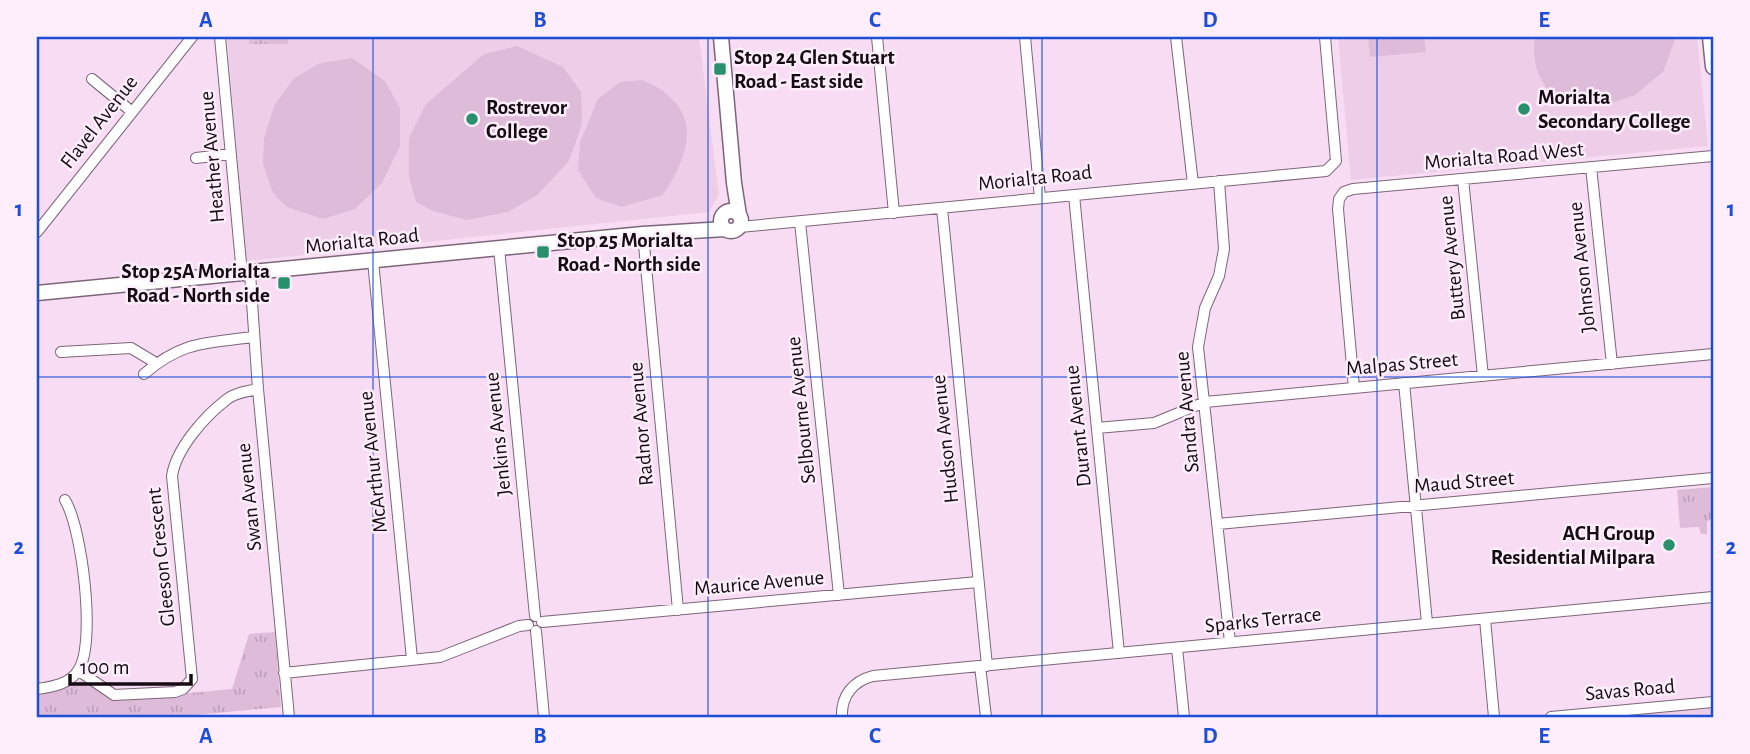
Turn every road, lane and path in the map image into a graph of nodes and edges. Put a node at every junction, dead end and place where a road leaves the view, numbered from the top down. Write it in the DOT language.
graph roads {
  1 [pos="192,37"];
  2 [pos="220,37"];
  3 [pos="721,37"];
  4 [pos="877,37"];
  5 [pos="1025,37"];
  6 [pos="1176,37"];
  7 [pos="1325,37"];
  8 [pos="1710,37"];
  9 [pos="1713,67"];
  10 [pos="92,79"];
  11 [pos="131,111"];
  12 [pos="231,155"];
  13 [pos="1713,156"];
  14 [pos="196,158"];
  15 [pos="1591,167"];
  16 [pos="1463,179"];
  17 [pos="1219,181"];
  18 [pos="1193,184"];
  19 [pos="1074,195"];
  20 [pos="1040,198"];
  21 [pos="942,208"];
  22 [pos="894,213"];
  23 [pos="731,219"];
  24 [pos="800,222"];
  25 [pos="37,232"];
  26 [pos="643,234"];
  27 [pos="499,248"];
  28 [pos="373,261"];
  29 [pos="246,273"];
  30 [pos="37,293"];
  31 [pos="254,337"];
  32 [pos="61,352"];
  33 [pos="1713,354"];
  34 [pos="156,363"];
  35 [pos="1612,364"];
  36 [pos="144,374"];
  37 [pos="1483,376"];
  38 [pos="1404,383"];
  39 [pos="1354,388"];
  40 [pos="258,389"];
  41 [pos="1205,402"];
  42 [pos="1097,428"];
  43 [pos="1713,478"];
  44 [pos="65,500"];
  45 [pos="1415,506"];
  46 [pos="1218,524"];
  47 [pos="978,582"];
  48 [pos="839,595"];
  49 [pos="1713,597"];
  50 [pos="678,610"];
  51 [pos="1485,619"];
  52 [pos="1427,623"];
  53 [pos="535,624"];
  54 [pos="1230,642"];
  55 [pos="1177,648"];
  56 [pos="1119,653"];
  57 [pos="412,659"];
  58 [pos="983,666"];
  59 [pos="79,671"];
  60 [pos="284,673"];
  61 [pos="37,689"];
  62 [pos="1713,702"];
  63 [pos="289,717"];
  64 [pos="544,717"];
  65 [pos="842,717"];
  66 [pos="986,717"];
  67 [pos="1184,717"];
  68 [pos="1494,717"];
  69 [pos="1551,717"];
  1 -- 11 [label="street, Flavel Avenue"];
  2 -- 12 [label="street, Heather Avenue"];
  3 -- 23 [label="main road"];
  4 -- 22 [label="street"];
  5 -- 20 [label="street"];
  6 -- 18 [label="street"];
  7 -- 17 [label="street, Morialta Road"];
  8 -- 9 [label="main road"];
  10 -- 11 [label="street"];
  11 -- 25 [label="street, Flavel Avenue"];
  12 -- 14 [label="street"];
  12 -- 29 [label="street, Heather Avenue"];
  13 -- 15 [label="street, Morialta Road West"];
  15 -- 16 [label="street, Morialta Road West"];
  15 -- 35 [label="street, Johnson Avenue"];
  16 -- 37 [label="street, Buttery Avenue"];
  16 -- 39 [label="street, Morialta Road West"];
  17 -- 18 [label="street, Morialta Road"];
  17 -- 41 [label="street, Sandra Avenue"];
  18 -- 19 [label="street, Morialta Road"];
  19 -- 20 [label="street, Morialta Road"];
  19 -- 42 [label="street, Durant Avenue"];
  20 -- 21 [label="street, Morialta Road"];
  21 -- 22 [label="street, Morialta Road"];
  21 -- 47 [label="street, Hudson Avenue"];
  22 -- 24 [label="street, Morialta Road"];
  23 -- 24 [label="street, Morialta Road"];
  23 -- 26 [label="main road, Morialta Road"];
  24 -- 48 [label="street, Selbourne Avenue"];
  26 -- 27 [label="main road, Morialta Road"];
  26 -- 50 [label="street, Radnor Avenue"];
  27 -- 28 [label="main road, Morialta Road"];
  27 -- 53 [label="street, Jenkins Avenue"];
  28 -- 29 [label="main road, Morialta Road"];
  28 -- 57 [label="street, McArthur Avenue"];
  29 -- 30 [label="main road, Morialta Road"];
  29 -- 31 [label="street, Swan Avenue"];
  31 -- 34 [label="street"];
  31 -- 40 [label="street, Swan Avenue"];
  32 -- 34 [label="street"];
  33 -- 35 [label="street, Malpas Street"];
  34 -- 36 [label="street"];
  35 -- 37 [label="street, Malpas Street"];
  37 -- 38 [label="street, Malpas Street"];
  38 -- 39 [label="street, Malpas Street"];
  38 -- 45 [label="street"];
  39 -- 41 [label="street, Malpas Street"];
  40 -- 59 [label="street, Gleeson Crescent"];
  40 -- 60 [label="street, Swan Avenue"];
  41 -- 42 [label="street, Malpas Street"];
  41 -- 46 [label="street, Sandra Avenue"];
  42 -- 56 [label="street, Durant Avenue"];
  43 -- 45 [label="street, Maud Street"];
  44 -- 59 [label="street"];
  45 -- 46 [label="street, Maud Street"];
  45 -- 52 [label="street"];
  46 -- 54 [label="street, Sandra Avenue"];
  47 -- 48 [label="street, Maurice Avenue"];
  47 -- 58 [label="street, Hudson Avenue"];
  48 -- 50 [label="street, Maurice Avenue"];
  49 -- 51 [label="street, Sparks Terrace"];
  50 -- 53 [label="street, Maurice Avenue"];
  51 -- 52 [label="street, Sparks Terrace"];
  51 -- 68 [label="street"];
  52 -- 54 [label="street, Sparks Terrace"];
  53 -- 57 [label="street, Maurice Avenue"];
  53 -- 64 [label="street, Jenkins Avenue"];
  54 -- 55 [label="street, Sparks Terrace"];
  55 -- 56 [label="street, Sparks Terrace"];
  55 -- 67 [label="street"];
  56 -- 58 [label="street, Sparks Terrace"];
  57 -- 60 [label="street, Maurice Avenue"];
  58 -- 65 [label="street, Sparks Terrace"];
  58 -- 66 [label="street, Hudson Avenue"];
  59 -- 61 [label="street"];
  60 -- 63 [label="street, Swan Avenue"];
  62 -- 69 [label="street, Savas Road"];
}
